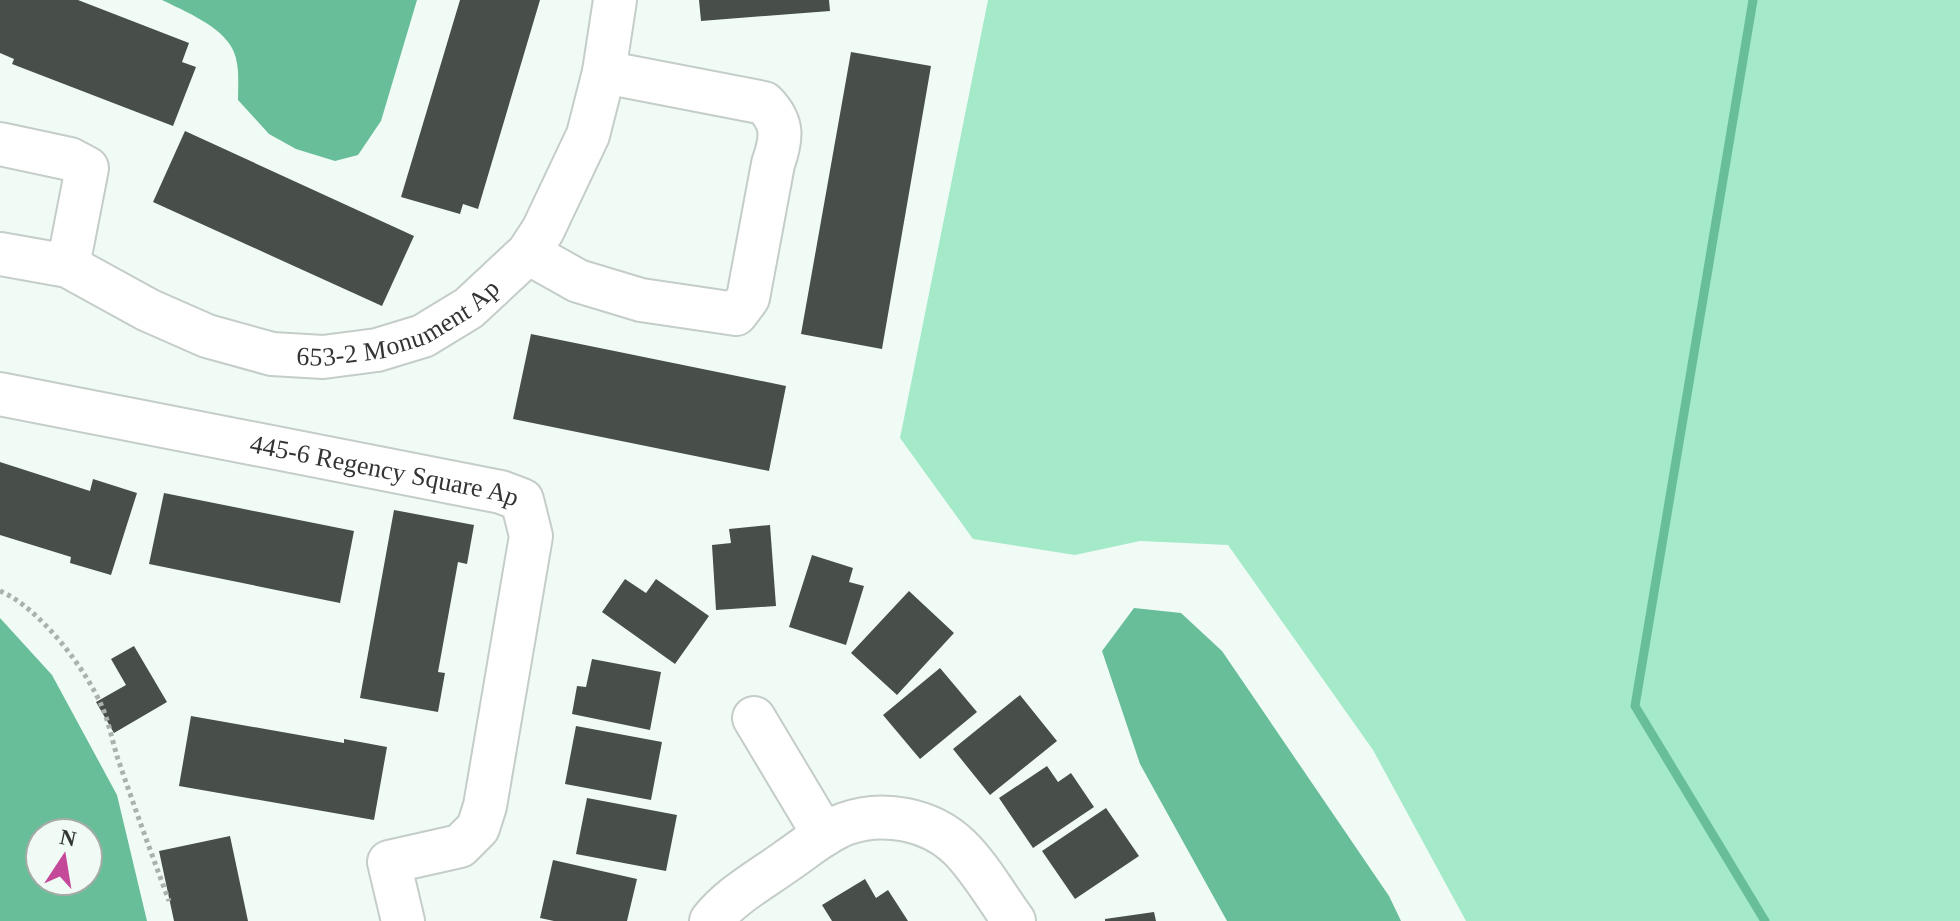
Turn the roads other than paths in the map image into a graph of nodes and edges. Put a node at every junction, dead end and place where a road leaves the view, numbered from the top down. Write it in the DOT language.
graph roads {
  1 [pos="615,0"];
  2 [pos="604,72"];
  3 [pos="0,144"];
  4 [pos="528,253"];
  5 [pos="0,254"];
  6 [pos="68,266"];
  7 [pos="0,394"];
  8 [pos="754,718"];
  9 [pos="824,835"];
  10 [pos="403,921"];
  11 [pos="711,921"];
  12 [pos="1014,921"];
  1 -- 2 [label="street, 653-2 Monument Ap"];
  2 -- 4 [label="street, 653-2 Monument Ap"];
  2 -- 4 [label="street"];
  3 -- 6 [label="street"];
  4 -- 6 [label="street, 653-2 Monument Ap"];
  5 -- 6 [label="street, 653-2 Monument Ap"];
  7 -- 10 [label="street, 445-6 Regency Square Ap"];
  8 -- 9 [label="street"];
  9 -- 11 [label="street"];
  9 -- 12 [label="street"];
}
